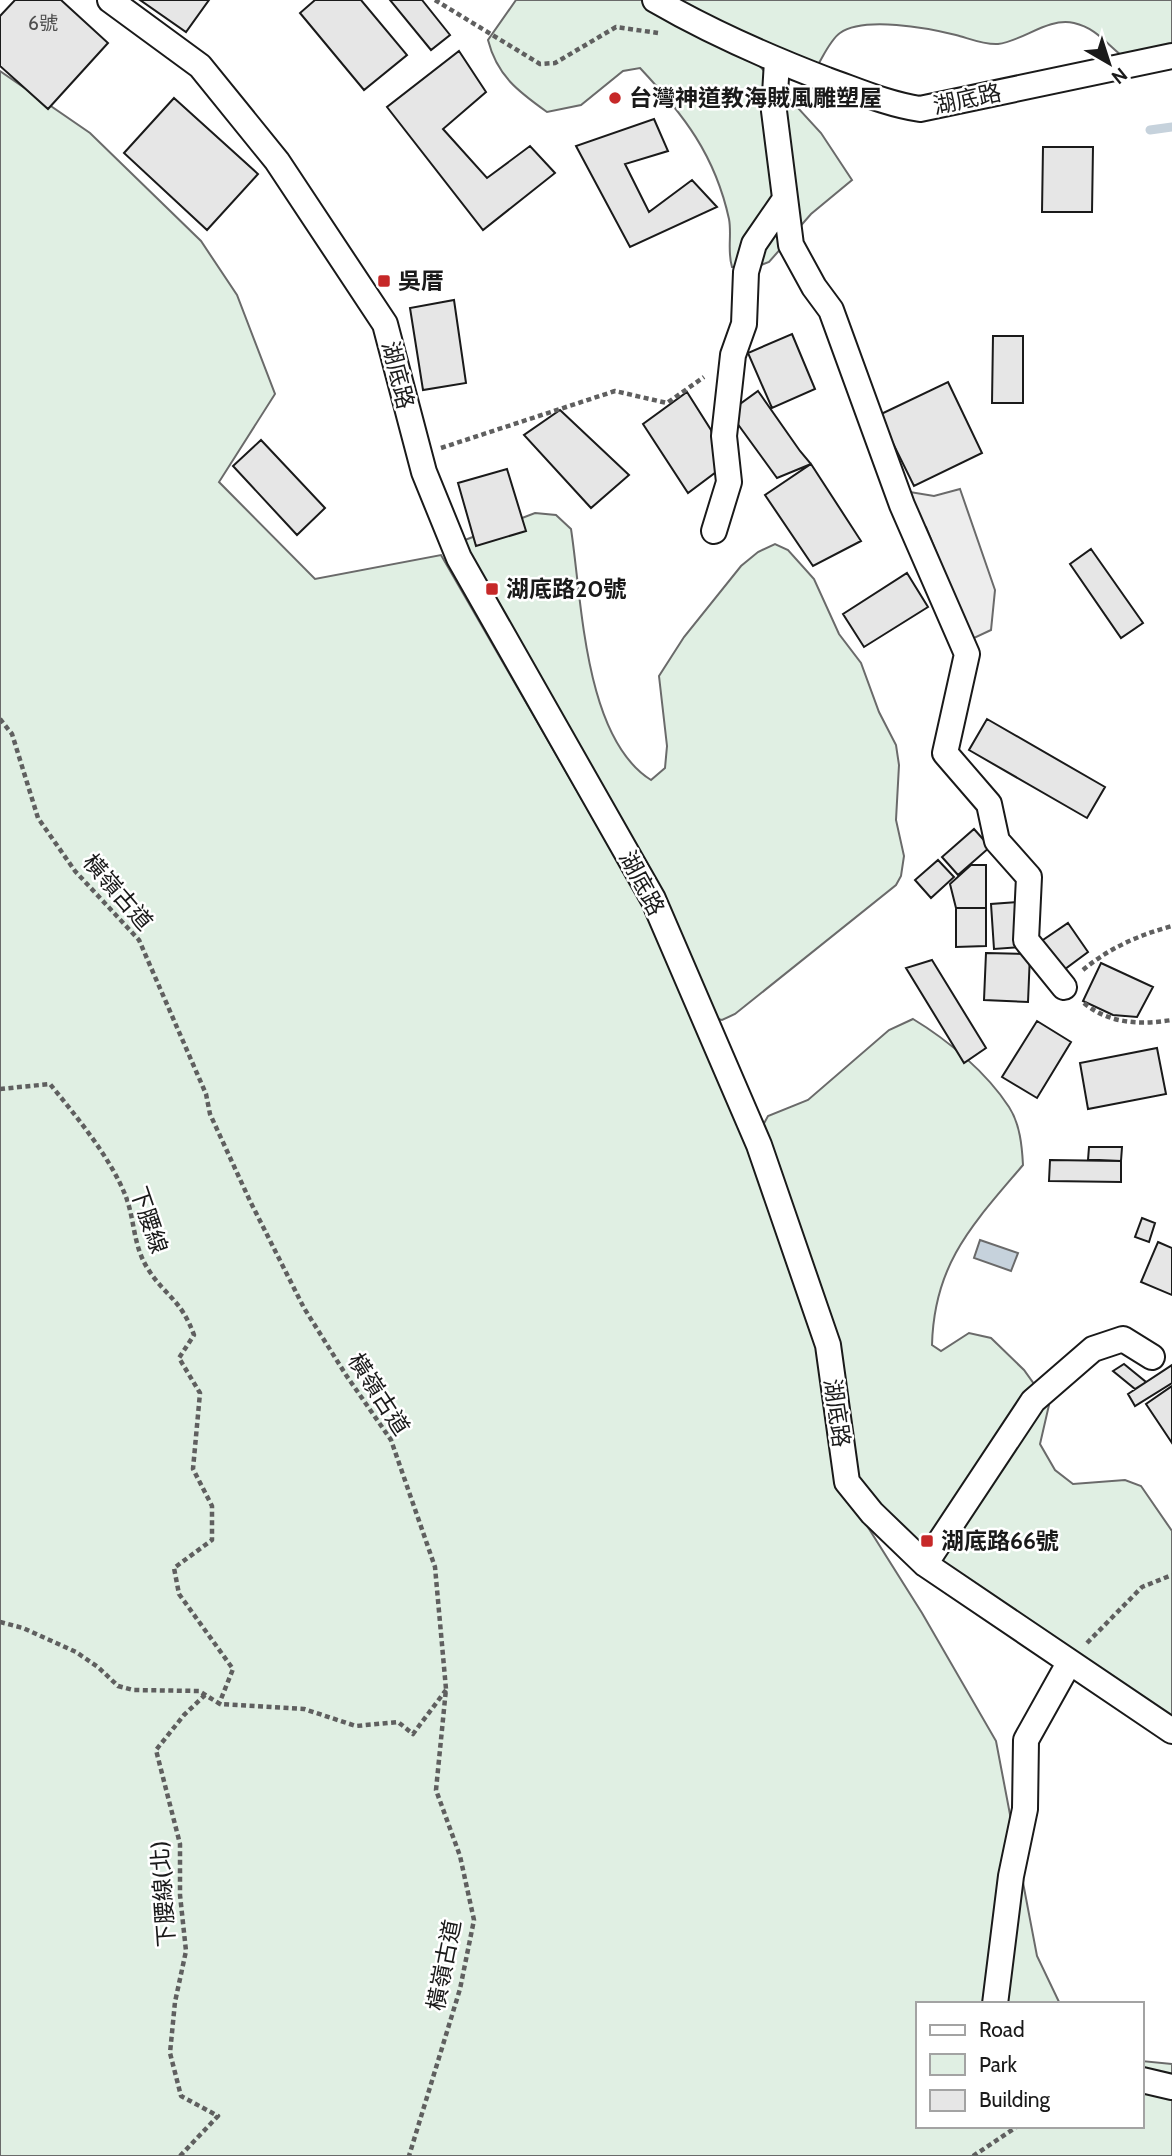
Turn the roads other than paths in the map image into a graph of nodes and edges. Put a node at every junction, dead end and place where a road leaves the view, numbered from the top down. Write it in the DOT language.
graph roads {
  1 [pos="110,0"];
  2 [pos="655,0"];
  3 [pos="1172,57"];
  4 [pos="777,61"];
  5 [pos="785,199"];
  6 [pos="714,531"];
  7 [pos="1064,986"];
  8 [pos="1152,1357"];
  9 [pos="925,1564"];
  10 [pos="1069,1664"];
  11 [pos="1172,1731"];
  12 [pos="995,2002"];
  13 [pos="1144,2080"];
  14 [pos="1172,2087"];
  1 -- 9 [label="street, 湖底路"];
  2 -- 4 [label="street, 湖底路"];
  3 -- 4 [label="street, 湖底路"];
  4 -- 5 [label="street"];
  5 -- 6 [label="street"];
  5 -- 7 [label="street"];
  8 -- 9 [label="street"];
  9 -- 10 [label="street, 湖底路"];
  10 -- 11 [label="street, 湖底路"];
  10 -- 12 [label="street"];
  13 -- 14 [label="street"];
}
